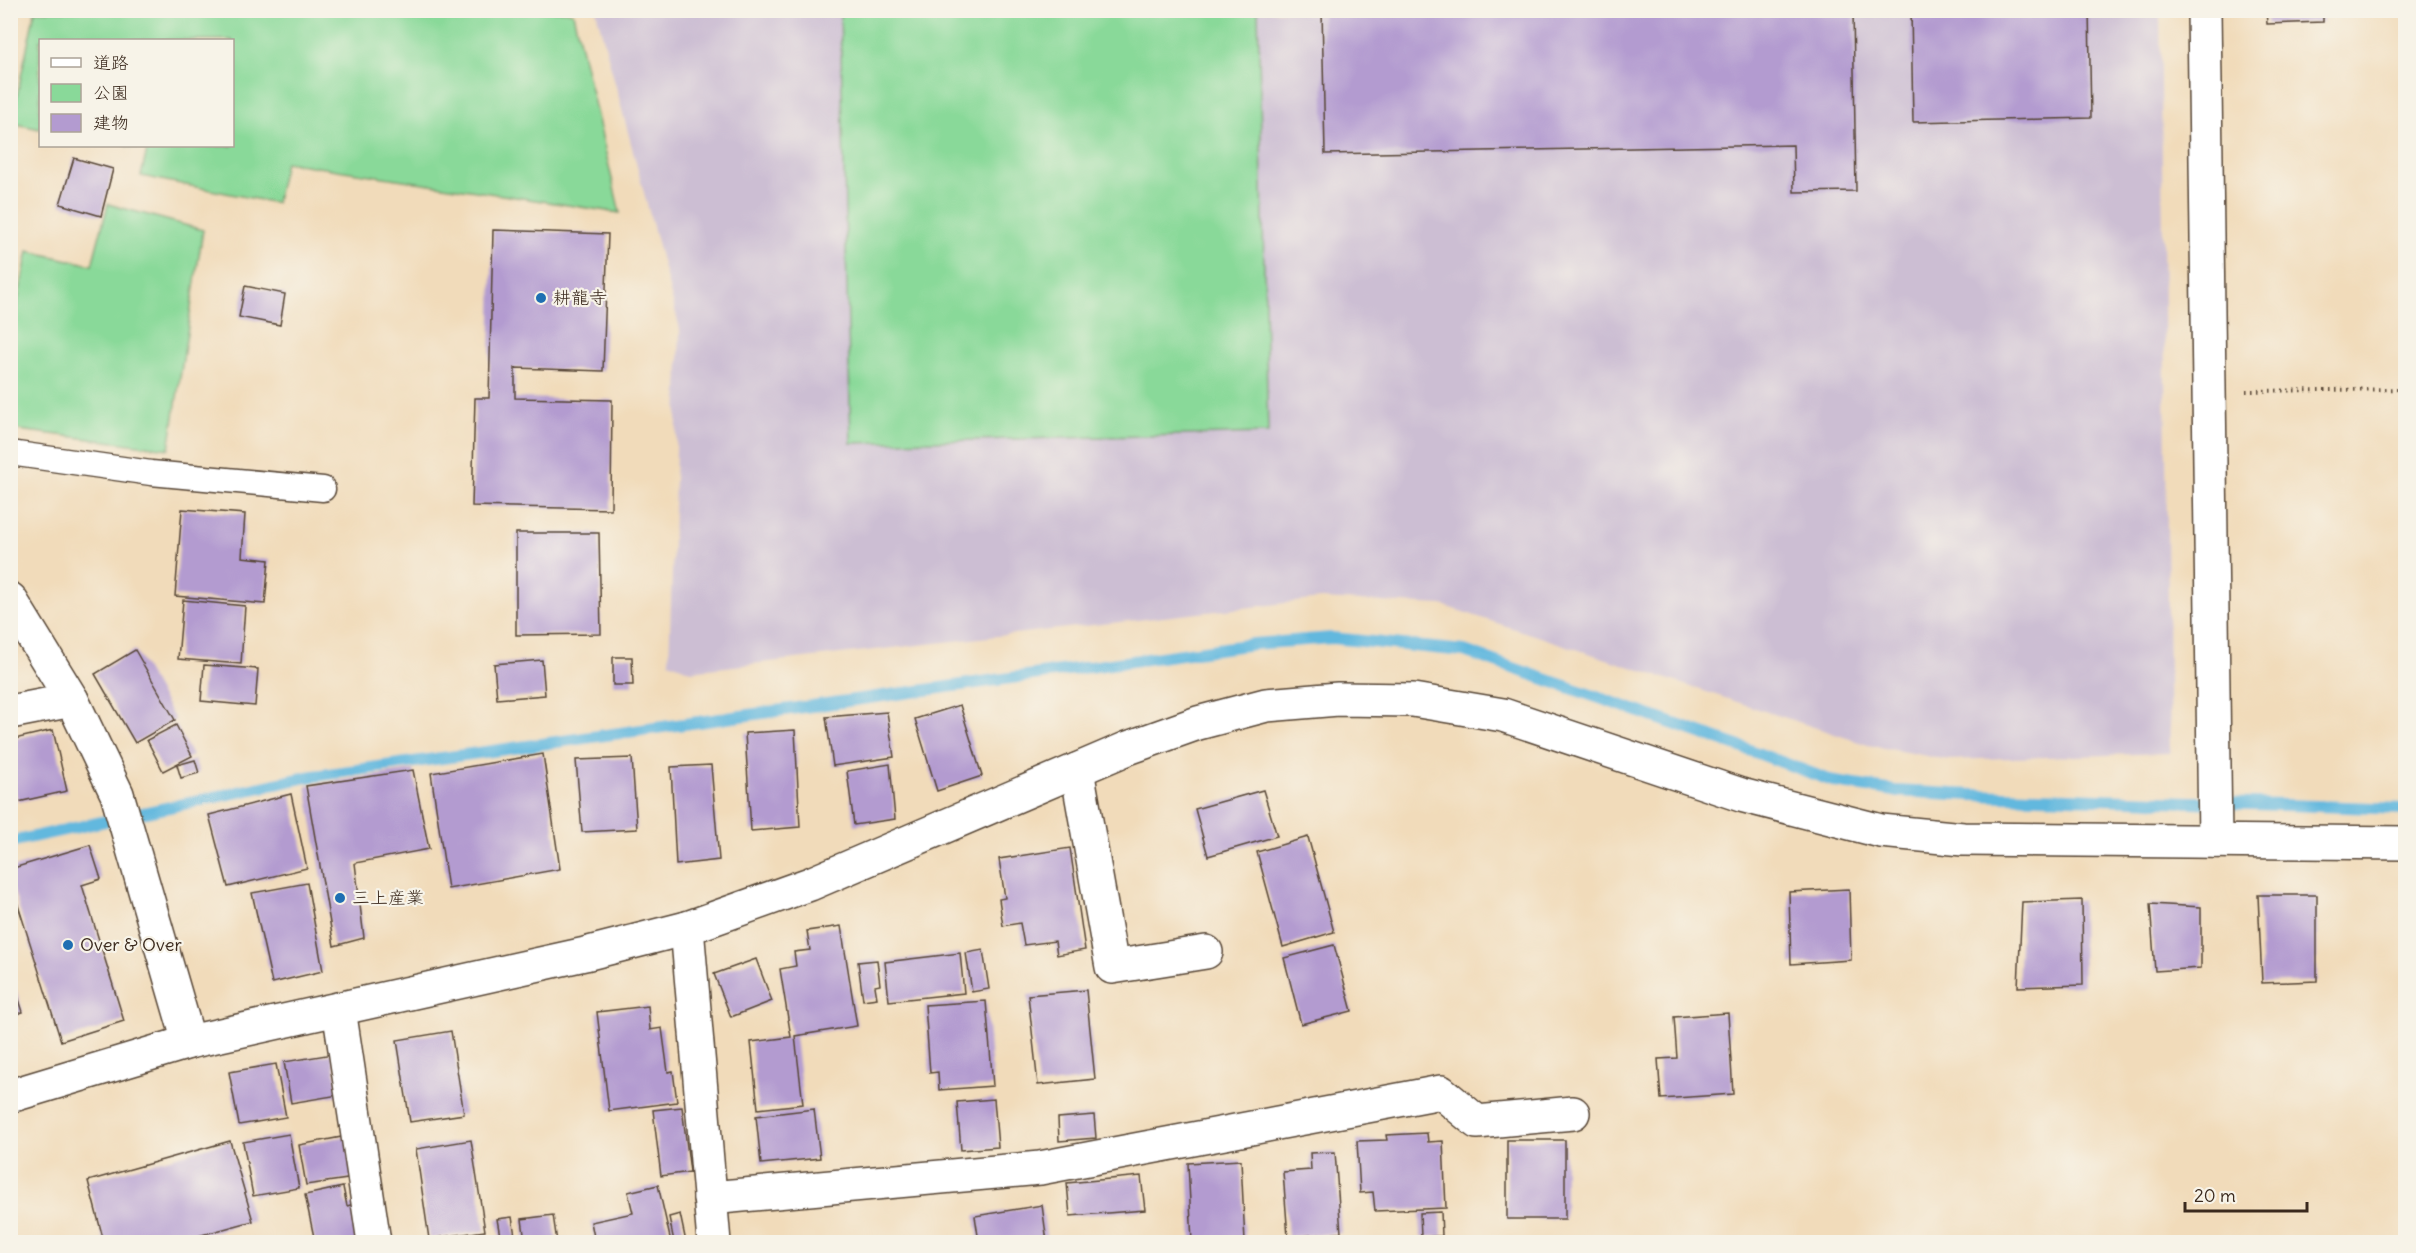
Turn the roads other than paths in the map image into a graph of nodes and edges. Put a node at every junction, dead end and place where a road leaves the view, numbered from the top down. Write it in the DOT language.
graph roads {
  1 [pos="2204,10"];
  2 [pos="10,453"];
  3 [pos="323,489"];
  4 [pos="10,599"];
  5 [pos="72,700"];
  6 [pos="10,712"];
  7 [pos="1077,770"];
  8 [pos="2215,817"];
  9 [pos="2406,843"];
  10 [pos="687,928"];
  11 [pos="1206,952"];
  12 [pos="339,1009"];
  13 [pos="189,1042"];
  14 [pos="10,1096"];
  15 [pos="1573,1113"];
  16 [pos="710,1198"];
  17 [pos="374,1242"];
  18 [pos="714,1242"];
  1 -- 8 [label="street"];
  2 -- 3 [label="lane"];
  4 -- 5 [label="street"];
  5 -- 6 [label="street"];
  5 -- 13 [label="street"];
  7 -- 8 [label="street"];
  7 -- 10 [label="street"];
  7 -- 11 [label="street"];
  8 -- 9 [label="street"];
  10 -- 12 [label="street"];
  10 -- 16 [label="street"];
  12 -- 13 [label="street"];
  12 -- 17 [label="street"];
  13 -- 14 [label="street"];
  15 -- 16 [label="street"];
  16 -- 18 [label="street"];
}
